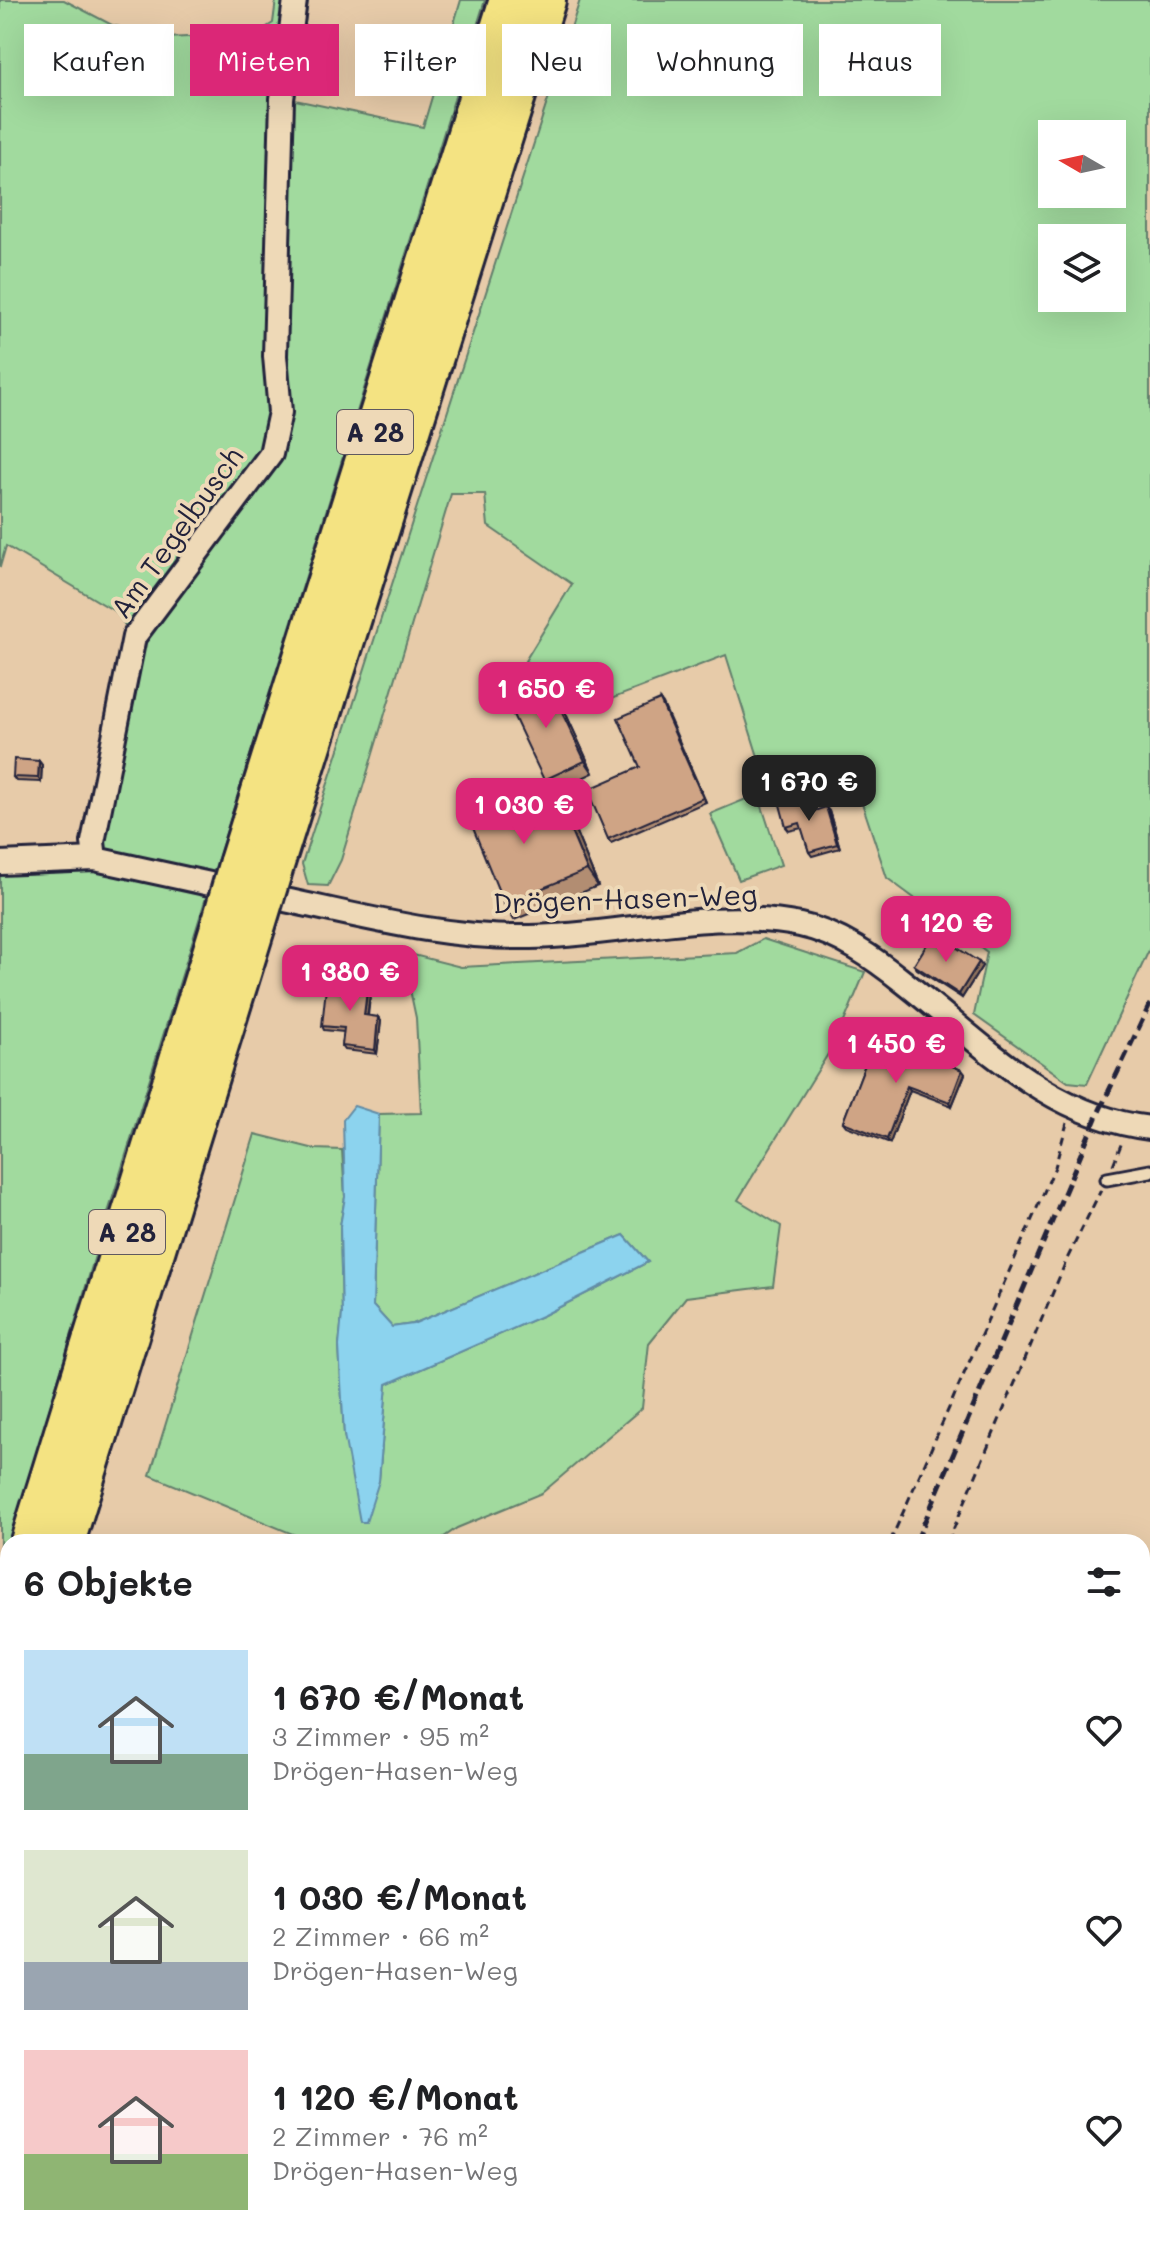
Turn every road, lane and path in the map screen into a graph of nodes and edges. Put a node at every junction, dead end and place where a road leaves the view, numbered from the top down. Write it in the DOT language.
graph roads {
  1 [pos="295,0"];
  2 [pos="510,0"];
  3 [pos="545,0"];
  4 [pos="95,859"];
  5 [pos="0,863"];
  6 [pos="251,880"];
  7 [pos="238,924"];
  8 [pos="1071,1108"];
  9 [pos="1139,1127"];
  10 [pos="1150,1171"];
  11 [pos="1107,1179"];
  12 [pos="34,1534"];
  13 [pos="66,1534"];
  14 [pos="894,1534"];
  15 [pos="951,1534"];
  1 -- 4 [label="street, Am Tegelbusch"];
  2 -- 6 [label="highway, A 28"];
  3 -- 6 [label="highway, A 28"];
  4 -- 5 [label="street, Drögen-Hasen-Weg"];
  4 -- 6 [label="street, Drögen-Hasen-Weg"];
  6 -- 7 [label="highway, A 28, bridge"];
  6 -- 8 [label="street, Drögen-Hasen-Weg"];
  7 -- 12 [label="highway, A 28"];
  7 -- 13 [label="highway, A 28"];
  8 -- 9 [label="street, Drögen-Hasen-Weg"];
  8 -- 14 [label="path"];
  9 -- 11 [label="path"];
  10 -- 11 [label="lane"];
  11 -- 15 [label="path"];
}
